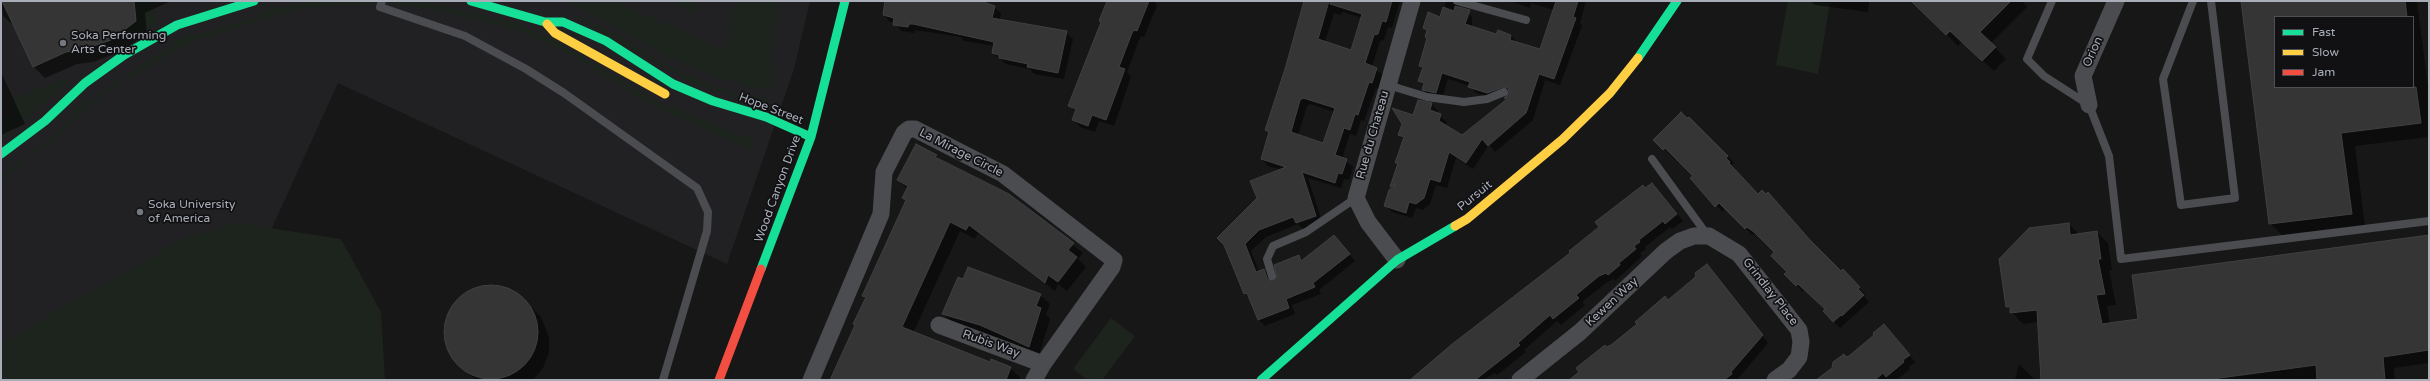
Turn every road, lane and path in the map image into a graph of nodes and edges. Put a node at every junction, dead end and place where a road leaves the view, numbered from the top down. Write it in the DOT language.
graph roads {
  1 [pos="254,1"];
  2 [pos="471,1"];
  3 [pos="845,1"];
  4 [pos="1412,1"];
  5 [pos="1457,1"];
  6 [pos="1677,1"];
  7 [pos="2052,1"];
  8 [pos="2116,1"];
  9 [pos="2193,1"];
  10 [pos="2211,1"];
  11 [pos="381,4"];
  12 [pos="1526,20"];
  13 [pos="545,22"];
  14 [pos="1388,85"];
  15 [pos="1504,92"];
  16 [pos="676,99"];
  17 [pos="2089,105"];
  18 [pos="776,133"];
  19 [pos="811,137"];
  20 [pos="1,154"];
  21 [pos="1652,159"];
  22 [pos="1356,198"];
  23 [pos="2429,221"];
  24 [pos="1709,236"];
  25 [pos="1397,260"];
  26 [pos="1272,276"];
  27 [pos="939,325"];
  28 [pos="1043,364"];
  29 [pos="663,380"];
  30 [pos="719,380"];
  31 [pos="811,380"];
  32 [pos="1034,380"];
  33 [pos="1260,380"];
  34 [pos="1520,380"];
  35 [pos="1775,380"];
  1 -- 20 [label="street"];
  2 -- 13 [label="street, Hope Street"];
  3 -- 19 [label="street, Wood Canyon Drive"];
  4 -- 14 [label="street, Rue du Chateau"];
  5 -- 12 [label="lane"];
  6 -- 25 [label="street, Pursuit"];
  7 -- 17 [label="lane"];
  8 -- 17 [label="street, Orion"];
  9 -- 10 [label="lane"];
  11 -- 29 [label="lane"];
  13 -- 16 [label="street, Hope Street"];
  13 -- 19 [label="street, Hope Street"];
  14 -- 15 [label="lane"];
  14 -- 22 [label="street, Rue du Chateau"];
  17 -- 23 [label="lane"];
  18 -- 19 [label="street, Hope Street"];
  19 -- 30 [label="street, Wood Canyon Drive"];
  21 -- 24 [label="lane"];
  22 -- 25 [label="street"];
  22 -- 26 [label="lane"];
  24 -- 34 [label="street, Kewen Way"];
  24 -- 35 [label="street, Grindlay Place"];
  25 -- 33 [label="street, Pursuit"];
  27 -- 28 [label="street, Rubis Way"];
  28 -- 31 [label="street, La Mirage Circle"];
  28 -- 32 [label="street, La Mirage Circle"];
}
